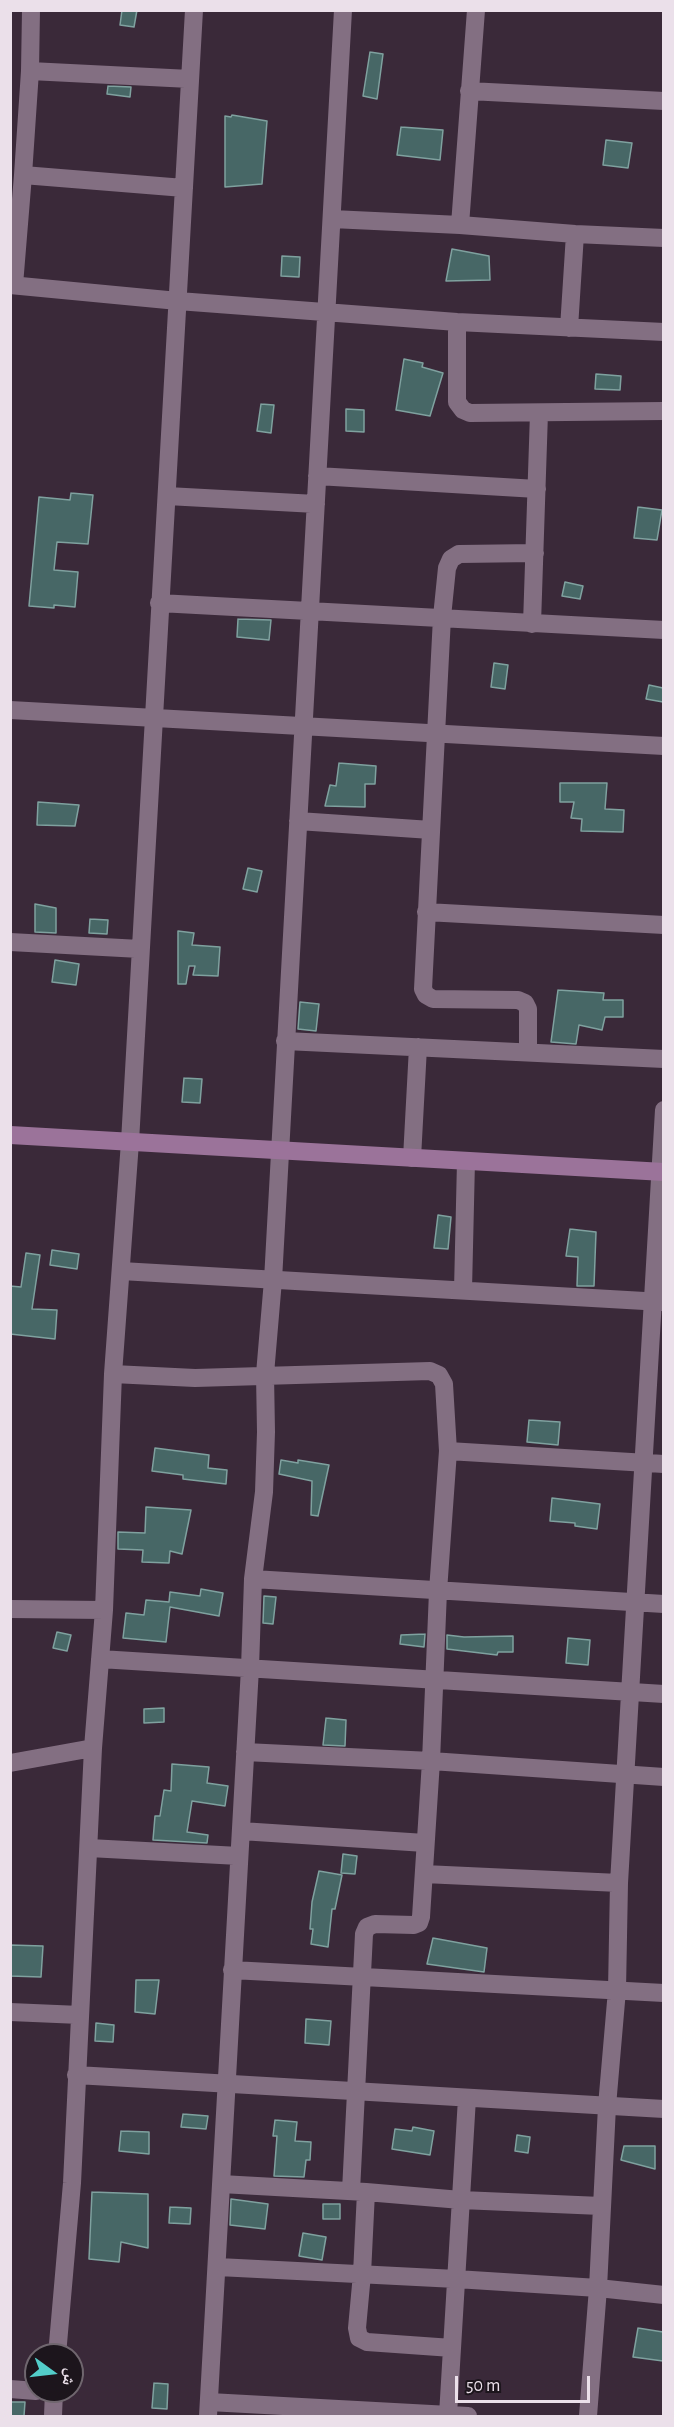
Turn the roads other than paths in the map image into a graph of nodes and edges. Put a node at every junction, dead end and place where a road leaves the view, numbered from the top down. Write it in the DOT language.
graph roads {
  1 [pos="31,10"];
  2 [pos="194,10"];
  3 [pos="343,10"];
  4 [pos="476,10"];
  5 [pos="30,71"];
  6 [pos="190,79"];
  7 [pos="469,91"];
  8 [pos="663,101"];
  9 [pos="23,175"];
  10 [pos="184,188"];
  11 [pos="16,197"];
  12 [pos="332,219"];
  13 [pos="460,225"];
  14 [pos="575,234"];
  15 [pos="663,238"];
  16 [pos="12,285"];
  17 [pos="178,301"];
  18 [pos="326,312"];
  19 [pos="457,322"];
  20 [pos="569,327"];
  21 [pos="663,332"];
  22 [pos="663,411"];
  23 [pos="539,413"];
  24 [pos="317,476"];
  25 [pos="537,489"];
  26 [pos="167,496"];
  27 [pos="316,504"];
  28 [pos="535,553"];
  29 [pos="159,603"];
  30 [pos="309,612"];
  31 [pos="442,617"];
  32 [pos="532,624"];
  33 [pos="663,630"];
  34 [pos="10,710"];
  35 [pos="154,718"];
  36 [pos="303,726"];
  37 [pos="435,734"];
  38 [pos="663,746"];
  39 [pos="298,821"];
  40 [pos="430,830"];
  41 [pos="426,912"];
  42 [pos="663,925"];
  43 [pos="10,942"];
  44 [pos="140,949"];
  45 [pos="285,1041"];
  46 [pos="418,1047"];
  47 [pos="528,1052"];
  48 [pos="663,1059"];
  49 [pos="663,1110"];
  50 [pos="10,1135"];
  51 [pos="129,1142"];
  52 [pos="279,1150"];
  53 [pos="412,1158"];
  54 [pos="466,1161"];
  55 [pos="662,1172"];
  56 [pos="121,1271"];
  57 [pos="273,1280"];
  58 [pos="463,1290"];
  59 [pos="658,1301"];
  60 [pos="113,1374"];
  61 [pos="265,1374"];
  62 [pos="448,1451"];
  63 [pos="644,1463"];
  64 [pos="663,1464"];
  65 [pos="253,1579"];
  66 [pos="438,1591"];
  67 [pos="634,1602"];
  68 [pos="663,1604"];
  69 [pos="10,1609"];
  70 [pos="104,1610"];
  71 [pos="100,1659"];
  72 [pos="250,1668"];
  73 [pos="435,1680"];
  74 [pos="631,1692"];
  75 [pos="663,1694"];
  76 [pos="93,1748"];
  77 [pos="245,1752"];
  78 [pos="431,1761"];
  79 [pos="10,1763"];
  80 [pos="625,1774"];
  81 [pos="663,1777"];
  82 [pos="241,1831"];
  83 [pos="424,1843"];
  84 [pos="89,1848"];
  85 [pos="239,1856"];
  86 [pos="424,1874"];
  87 [pos="619,1883"];
  88 [pos="232,1970"];
  89 [pos="362,1977"];
  90 [pos="617,1990"];
  91 [pos="663,1993"];
  92 [pos="10,2012"];
  93 [pos="80,2015"];
  94 [pos="76,2074"];
  95 [pos="227,2083"];
  96 [pos="354,2091"];
  97 [pos="467,2098"];
  98 [pos="607,2106"];
  99 [pos="663,2109"];
  100 [pos="221,2184"];
  101 [pos="359,2191"];
  102 [pos="461,2200"];
  103 [pos="601,2206"];
  104 [pos="218,2267"];
  105 [pos="362,2274"];
  106 [pos="456,2279"];
  107 [pos="598,2288"];
  108 [pos="663,2295"];
  109 [pos="58,2343"];
  110 [pos="452,2348"];
  111 [pos="208,2409"];
  112 [pos="448,2415"];
  113 [pos="468,2416"];
  114 [pos="588,2416"];
  1 -- 5 [label="street"];
  2 -- 6 [label="street"];
  3 -- 12 [label="street"];
  4 -- 7 [label="street"];
  5 -- 6 [label="street"];
  5 -- 9 [label="street"];
  6 -- 10 [label="street"];
  7 -- 8 [label="street"];
  7 -- 13 [label="street"];
  9 -- 10 [label="street"];
  9 -- 11 [label="street"];
  10 -- 17 [label="street"];
  11 -- 16 [label="street"];
  12 -- 13 [label="street"];
  12 -- 18 [label="street"];
  13 -- 14 [label="street"];
  14 -- 15 [label="street"];
  14 -- 20 [label="street"];
  16 -- 17 [label="street"];
  17 -- 18 [label="street"];
  17 -- 26 [label="street"];
  18 -- 19 [label="street"];
  18 -- 24 [label="street"];
  19 -- 20 [label="street"];
  19 -- 23 [label="street"];
  20 -- 21 [label="street"];
  22 -- 23 [label="street"];
  23 -- 25 [label="street"];
  24 -- 25 [label="street"];
  24 -- 27 [label="street"];
  25 -- 28 [label="street"];
  26 -- 27 [label="street"];
  26 -- 29 [label="street"];
  27 -- 30 [label="street"];
  28 -- 31 [label="street"];
  28 -- 32 [label="street"];
  29 -- 30 [label="street"];
  29 -- 35 [label="street"];
  30 -- 31 [label="street"];
  30 -- 36 [label="street"];
  31 -- 32 [label="street"];
  31 -- 37 [label="street"];
  32 -- 33 [label="street"];
  34 -- 35 [label="street"];
  35 -- 36 [label="street"];
  35 -- 44 [label="street"];
  36 -- 37 [label="street"];
  36 -- 39 [label="street"];
  37 -- 38 [label="street"];
  37 -- 40 [label="street"];
  39 -- 40 [label="street"];
  39 -- 45 [label="street"];
  40 -- 41 [label="street"];
  41 -- 42 [label="street"];
  41 -- 47 [label="street"];
  43 -- 44 [label="street"];
  44 -- 51 [label="street"];
  45 -- 46 [label="street"];
  45 -- 52 [label="street"];
  46 -- 47 [label="street"];
  46 -- 53 [label="street"];
  47 -- 48 [label="street"];
  49 -- 55 [label="street"];
  50 -- 51 [label="street"];
  51 -- 52 [label="street"];
  51 -- 56 [label="street"];
  52 -- 53 [label="street"];
  52 -- 57 [label="street"];
  53 -- 54 [label="street"];
  54 -- 55 [label="street"];
  54 -- 58 [label="street"];
  55 -- 59 [label="street"];
  56 -- 57 [label="street"];
  56 -- 60 [label="street"];
  57 -- 58 [label="street"];
  57 -- 61 [label="street"];
  58 -- 59 [label="street"];
  59 -- 63 [label="street"];
  60 -- 61 [label="street"];
  60 -- 70 [label="street"];
  61 -- 62 [label="street"];
  61 -- 65 [label="street"];
  62 -- 63 [label="street"];
  62 -- 66 [label="street"];
  63 -- 64 [label="street"];
  63 -- 67 [label="street"];
  65 -- 66 [label="street"];
  65 -- 72 [label="street"];
  66 -- 67 [label="street"];
  66 -- 73 [label="street"];
  67 -- 68 [label="street"];
  67 -- 74 [label="street"];
  69 -- 70 [label="street"];
  70 -- 71 [label="street"];
  71 -- 72 [label="street"];
  71 -- 76 [label="street"];
  72 -- 73 [label="street"];
  72 -- 77 [label="street"];
  73 -- 74 [label="street"];
  73 -- 78 [label="street"];
  74 -- 75 [label="street"];
  74 -- 80 [label="street"];
  76 -- 79 [label="street"];
  76 -- 84 [label="street"];
  77 -- 78 [label="street"];
  77 -- 82 [label="street"];
  78 -- 80 [label="street"];
  78 -- 83 [label="street"];
  80 -- 81 [label="street"];
  80 -- 87 [label="street"];
  82 -- 83 [label="street"];
  82 -- 85 [label="street"];
  83 -- 86 [label="street"];
  84 -- 85 [label="street"];
  84 -- 93 [label="street"];
  85 -- 88 [label="street"];
  86 -- 87 [label="street"];
  86 -- 89 [label="street"];
  87 -- 90 [label="street"];
  88 -- 89 [label="street"];
  88 -- 95 [label="street"];
  89 -- 90 [label="street"];
  89 -- 96 [label="street"];
  90 -- 91 [label="street"];
  90 -- 98 [label="street"];
  92 -- 93 [label="street"];
  93 -- 94 [label="street"];
  94 -- 95 [label="street"];
  94 -- 109 [label="street"];
  95 -- 96 [label="street"];
  95 -- 100 [label="street"];
  96 -- 97 [label="street"];
  96 -- 101 [label="street"];
  97 -- 98 [label="street"];
  97 -- 102 [label="street"];
  98 -- 99 [label="street"];
  98 -- 103 [label="street"];
  100 -- 101 [label="street"];
  100 -- 104 [label="street"];
  101 -- 102 [label="street"];
  101 -- 105 [label="street"];
  102 -- 103 [label="street"];
  102 -- 106 [label="street"];
  103 -- 107 [label="street"];
  104 -- 105 [label="street"];
  104 -- 111 [label="street"];
  105 -- 106 [label="street"];
  105 -- 110 [label="street"];
  106 -- 107 [label="street"];
  106 -- 110 [label="street"];
  107 -- 108 [label="street"];
  107 -- 114 [label="street"];
  110 -- 112 [label="street"];
  111 -- 112 [label="street"];
  112 -- 113 [label="street"];
}
